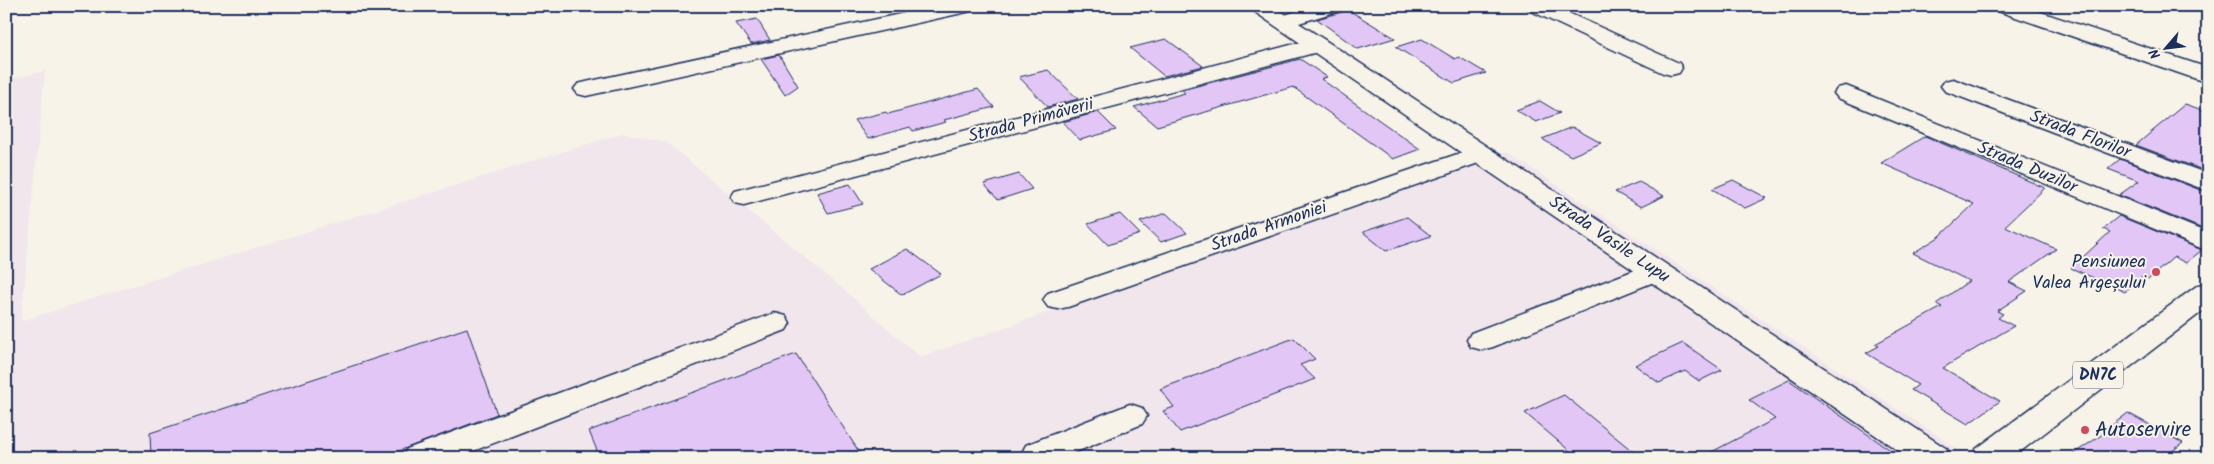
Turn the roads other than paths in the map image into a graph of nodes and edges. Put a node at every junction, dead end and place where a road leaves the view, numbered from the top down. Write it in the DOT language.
graph roads {
  1 [pos="967,6"];
  2 [pos="1259,6"];
  3 [pos="1334,6"];
  4 [pos="1536,6"];
  5 [pos="2002,6"];
  6 [pos="1282,22"];
  7 [pos="1317,45"];
  8 [pos="1671,68"];
  9 [pos="2208,76"];
  10 [pos="1953,86"];
  11 [pos="586,89"];
  12 [pos="1846,93"];
  13 [pos="1481,154"];
  14 [pos="2208,183"];
  15 [pos="744,197"];
  16 [pos="2208,244"];
  17 [pos="1656,271"];
  18 [pos="2208,292"];
  19 [pos="1058,300"];
  20 [pos="775,323"];
  21 [pos="1482,340"];
  22 [pos="1130,416"];
  23 [pos="419,458"];
  24 [pos="1036,458"];
  25 [pos="1936,458"];
  26 [pos="1988,458"];
  1 -- 11 [label="street"];
  2 -- 6 [label="street, Strada Vasile Lupu"];
  3 -- 6 [label="street"];
  4 -- 8 [label="street"];
  5 -- 9 [label="street"];
  6 -- 7 [label="street, Strada Vasile Lupu"];
  7 -- 13 [label="street, Strada Vasile Lupu"];
  7 -- 15 [label="street, Strada Primăverii"];
  10 -- 14 [label="street, Strada Florilor"];
  12 -- 16 [label="street, Strada Duzilor"];
  13 -- 17 [label="street, Strada Vasile Lupu"];
  13 -- 19 [label="street, Strada Armoniei"];
  17 -- 21 [label="street"];
  17 -- 25 [label="street, Strada Vasile Lupu"];
  18 -- 26 [label="street, DN7C"];
  20 -- 23 [label="street"];
  22 -- 24 [label="street"];
}
